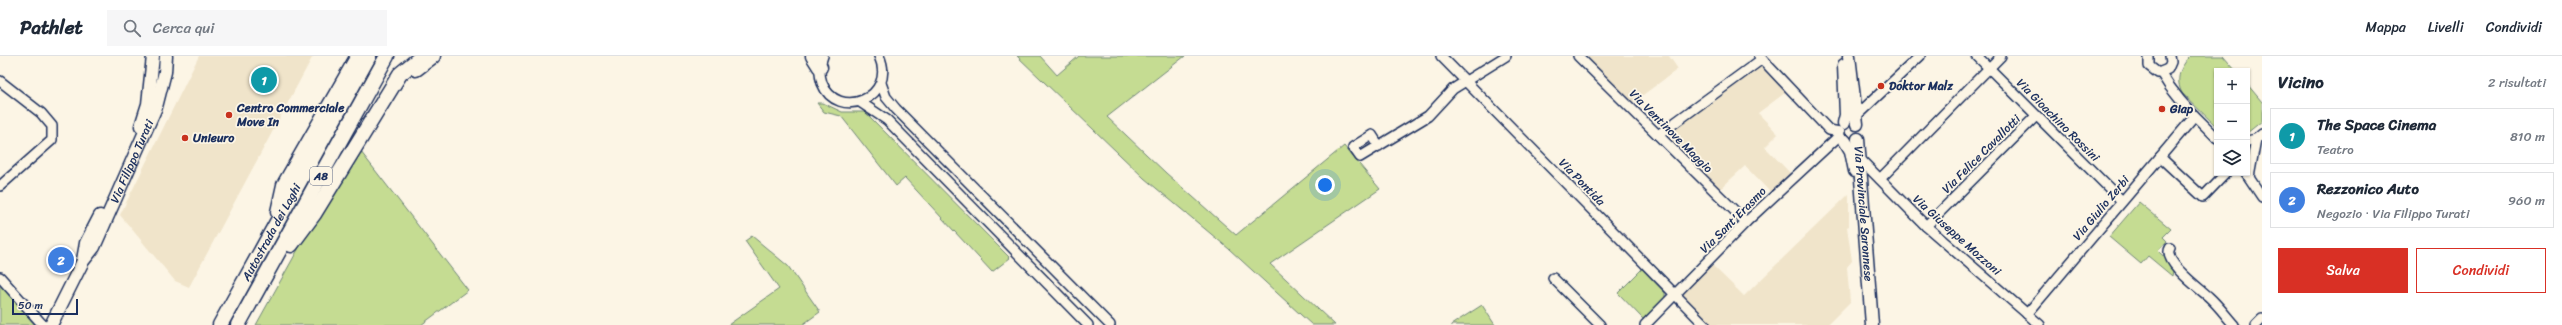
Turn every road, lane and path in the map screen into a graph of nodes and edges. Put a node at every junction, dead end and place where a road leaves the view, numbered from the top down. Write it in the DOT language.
graph roads {
  1 [pos="153,56"];
  2 [pos="166,56"];
  3 [pos="358,56"];
  4 [pos="369,56"];
  5 [pos="387,56"];
  6 [pos="422,56"];
  7 [pos="433,56"];
  8 [pos="879,56"];
  9 [pos="1441,56"];
  10 [pos="1506,56"];
  11 [pos="1578,56"];
  12 [pos="1844,56"];
  13 [pos="1850,56"];
  14 [pos="1920,56"];
  15 [pos="1976,56"];
  16 [pos="2001,56"];
  17 [pos="2148,56"];
  18 [pos="2170,56"];
  19 [pos="1761,58"];
  20 [pos="819,60"];
  21 [pos="1989,68"];
  22 [pos="2161,73"];
  23 [pos="1466,80"];
  24 [pos="0,81"];
  25 [pos="881,83"];
  26 [pos="860,102"];
  27 [pos="381,105"];
  28 [pos="2036,116"];
  29 [pos="2194,118"];
  30 [pos="1857,120"];
  31 [pos="1842,133"];
  32 [pos="1658,135"];
  33 [pos="2214,135"];
  34 [pos="2255,138"];
  35 [pos="1858,139"];
  36 [pos="1379,146"];
  37 [pos="2160,157"];
  38 [pos="1861,160"];
  39 [pos="2250,164"];
  40 [pos="2223,176"];
  41 [pos="2249,176"];
  42 [pos="1880,179"];
  43 [pos="0,186"];
  44 [pos="2262,197"];
  45 [pos="2122,201"];
  46 [pos="1746,222"];
  47 [pos="275,226"];
  48 [pos="1926,226"];
  49 [pos="2170,248"];
  50 [pos="83,261"];
  51 [pos="0,277"];
  52 [pos="1553,278"];
  53 [pos="1868,288"];
  54 [pos="255,296"];
  55 [pos="1675,296"];
  56 [pos="2027,314"];
  57 [pos="2262,319"];
  58 [pos="43,325"];
  59 [pos="52,325"];
  60 [pos="220,325"];
  61 [pos="238,325"];
  62 [pos="1088,325"];
  63 [pos="1110,325"];
  64 [pos="1600,325"];
  65 [pos="1645,325"];
  66 [pos="1705,325"];
  67 [pos="1872,325"];
  68 [pos="2040,325"];
  69 [pos="2234,325"];
  70 [pos="2256,325"];
  1 -- 50 [label="main road, Via Filippo Turati"];
  2 -- 50 [label="main road, Via Filippo Turati"];
  3 -- 47 [label="highway"];
  4 -- 47 [label="highway, Autostrada dei Laghi / A8"];
  5 -- 54 [label="highway, Autostrada dei Laghi / A8"];
  6 -- 27 [label="highway"];
  7 -- 27 [label="highway"];
  8 -- 25 [label="street"];
  9 -- 23 [label="street, Via Pontida"];
  10 -- 23 [label="street"];
  11 -- 32 [label="street, Via Ventinove Maggio"];
  12 -- 31 [label="main road, Via Provinciale Saronnese"];
  13 -- 30 [label="main road"];
  14 -- 30 [label="street"];
  15 -- 21 [label="street, Via Gioachino Rossini"];
  16 -- 21 [label="street"];
  17 -- 22 [label="street"];
  18 -- 22 [label="street"];
  19 -- 31 [label="street"];
  19 -- 32 [label="street"];
  20 -- 26 [label="street"];
  21 -- 28 [label="street, Via Gioachino Rossini"];
  21 -- 42 [label="street"];
  22 -- 29 [label="street"];
  23 -- 36 [label="street"];
  23 -- 55 [label="street, Via Pontida"];
  24 -- 43 [label="street"];
  25 -- 26 [label="street"];
  25 -- 63 [label="street"];
  26 -- 62 [label="street"];
  27 -- 54 [label="highway"];
  28 -- 45 [label="street, Via Gioachino Rossini"];
  28 -- 48 [label="street, Via Felice Cavallotti"];
  29 -- 33 [label="street"];
  29 -- 37 [label="street, Via Giulio Zerbi"];
  30 -- 31 [label="main road"];
  30 -- 35 [label="main road, Via Provinciale Saronnese"];
  31 -- 35 [label="main road"];
  31 -- 46 [label="street, Via Sant'Erasmo"];
  31 -- 53 [label="main road, Via Provinciale Saronnese"];
  32 -- 46 [label="street, Via Ventinove Maggio"];
  34 -- 39 [label="street"];
  35 -- 38 [label="main road, Via Provinciale Saronnese"];
  37 -- 40 [label="street"];
  37 -- 45 [label="street, Via Giulio Zerbi"];
  38 -- 42 [label="street, Via Giuseppe Mozzoni"];
  38 -- 53 [label="main road, Via Provinciale Saronnese"];
  41 -- 44 [label="street"];
  42 -- 48 [label="street, Via Giuseppe Mozzoni"];
  45 -- 56 [label="street, Via Giulio Zerbi"];
  46 -- 55 [label="street, Via Sant'Erasmo"];
  47 -- 60 [label="highway, Autostrada dei Laghi / A8"];
  48 -- 56 [label="street, Via Giuseppe Mozzoni"];
  49 -- 69 [label="street"];
  50 -- 59 [label="main road, Via Filippo Turati"];
  51 -- 58 [label="street"];
  52 -- 64 [label="street"];
  53 -- 67 [label="main road, Via Provinciale Saronnese"];
  54 -- 61 [label="highway, Autostrada dei Laghi / A8"];
  55 -- 65 [label="street, Via Sant'Erasmo"];
  55 -- 66 [label="street, Via Pontida"];
  56 -- 68 [label="street, Via Giuseppe Mozzoni"];
  57 -- 70 [label="street"];
}
